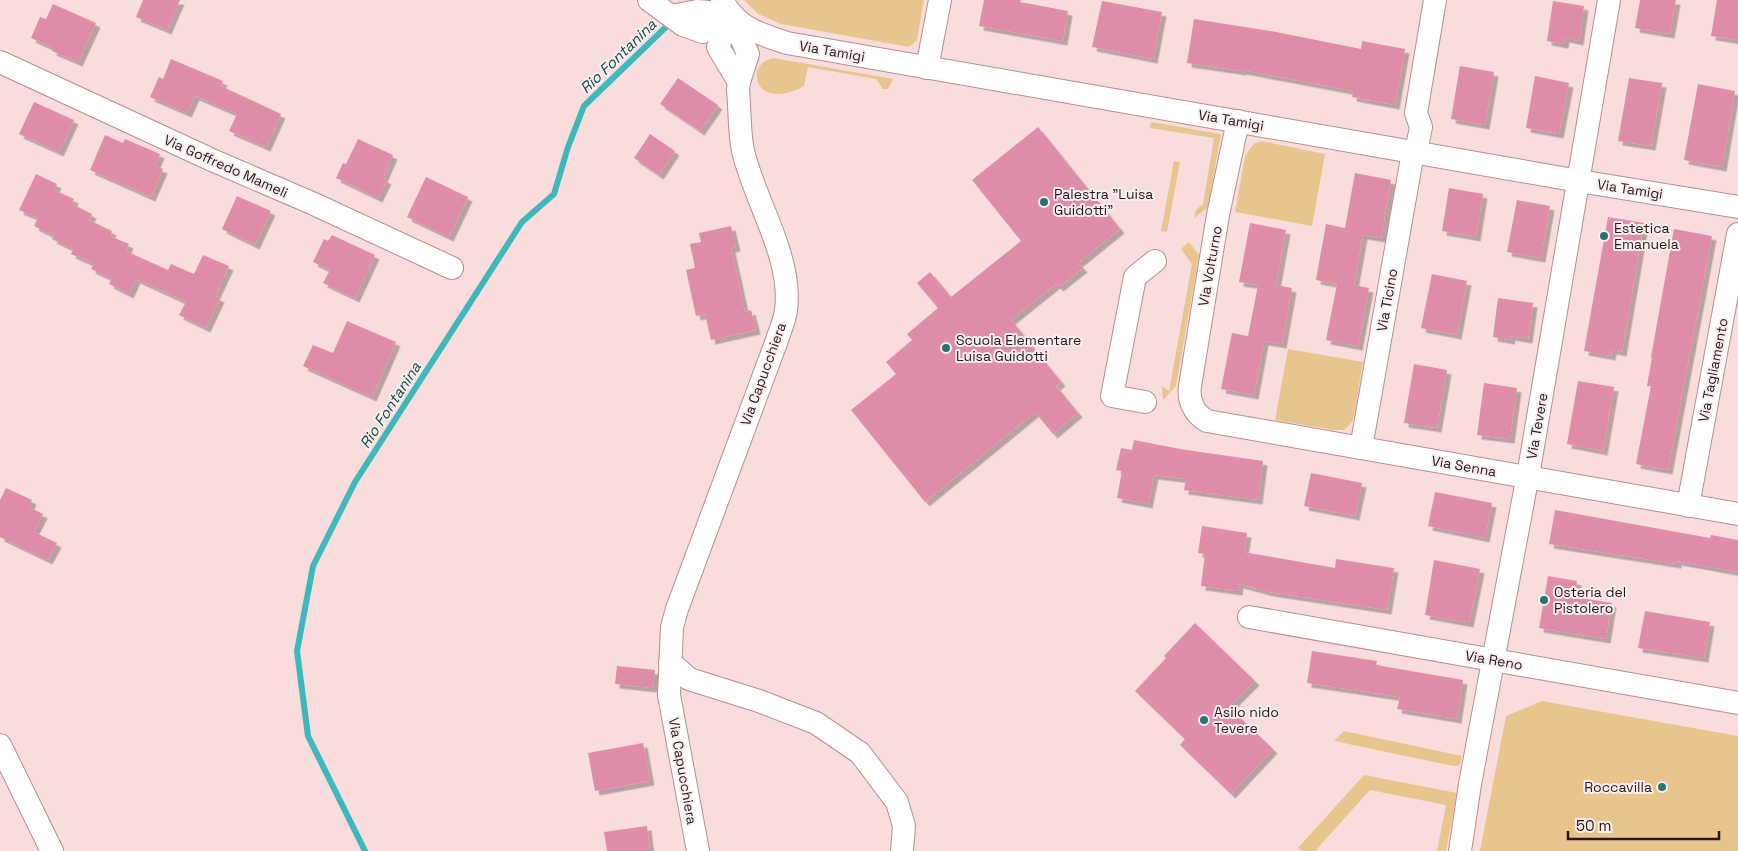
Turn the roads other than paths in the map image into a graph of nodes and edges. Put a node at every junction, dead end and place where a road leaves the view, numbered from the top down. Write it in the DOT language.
graph roads {
  1 [pos="650,0"];
  2 [pos="692,0"];
  3 [pos="940,0"];
  4 [pos="1435,0"];
  5 [pos="1609,0"];
  6 [pos="726,7"];
  7 [pos="0,62"];
  8 [pos="928,68"];
  9 [pos="1238,122"];
  10 [pos="1415,152"];
  11 [pos="1579,181"];
  12 [pos="1738,207"];
  13 [pos="1738,234"];
  14 [pos="1155,261"];
  15 [pos="452,268"];
  16 [pos="1145,402"];
  17 [pos="1195,410"];
  18 [pos="1361,448"];
  19 [pos="1528,478"];
  20 [pos="1688,506"];
  21 [pos="1738,514"];
  22 [pos="1249,617"];
  23 [pos="1494,660"];
  24 [pos="670,662"];
  25 [pos="1738,703"];
  26 [pos="0,746"];
  27 [pos="52,851"];
  28 [pos="698,851"];
  29 [pos="902,851"];
  30 [pos="1460,851"];
  1 -- 6 [label="street"];
  2 -- 6 [label="street"];
  3 -- 8 [label="street"];
  4 -- 10 [label="street, Via Ticino"];
  5 -- 11 [label="street, Via Tevere"];
  6 -- 8 [label="street, Via Tamigi"];
  6 -- 24 [label="street, Via Capucchiera"];
  7 -- 15 [label="street, Via Goffredo Mameli"];
  8 -- 9 [label="street, Via Tamigi"];
  9 -- 10 [label="street, Via Tamigi"];
  9 -- 17 [label="street, Via Volturno"];
  10 -- 11 [label="street, Via Tamigi"];
  10 -- 18 [label="street, Via Ticino"];
  11 -- 12 [label="street, Via Tamigi"];
  11 -- 19 [label="street, Via Tevere"];
  13 -- 20 [label="street, Via Tagliamento"];
  14 -- 16 [label="street"];
  17 -- 18 [label="street, Via Senna"];
  18 -- 19 [label="street, Via Senna"];
  19 -- 20 [label="street, Via Senna"];
  19 -- 23 [label="street, Via Tevere"];
  20 -- 21 [label="street, Via Senna"];
  22 -- 23 [label="street, Via Reno"];
  23 -- 25 [label="street, Via Reno"];
  23 -- 30 [label="street, Via Tevere"];
  24 -- 28 [label="street, Via Capucchiera"];
  24 -- 29 [label="street"];
  26 -- 27 [label="street"];
}
